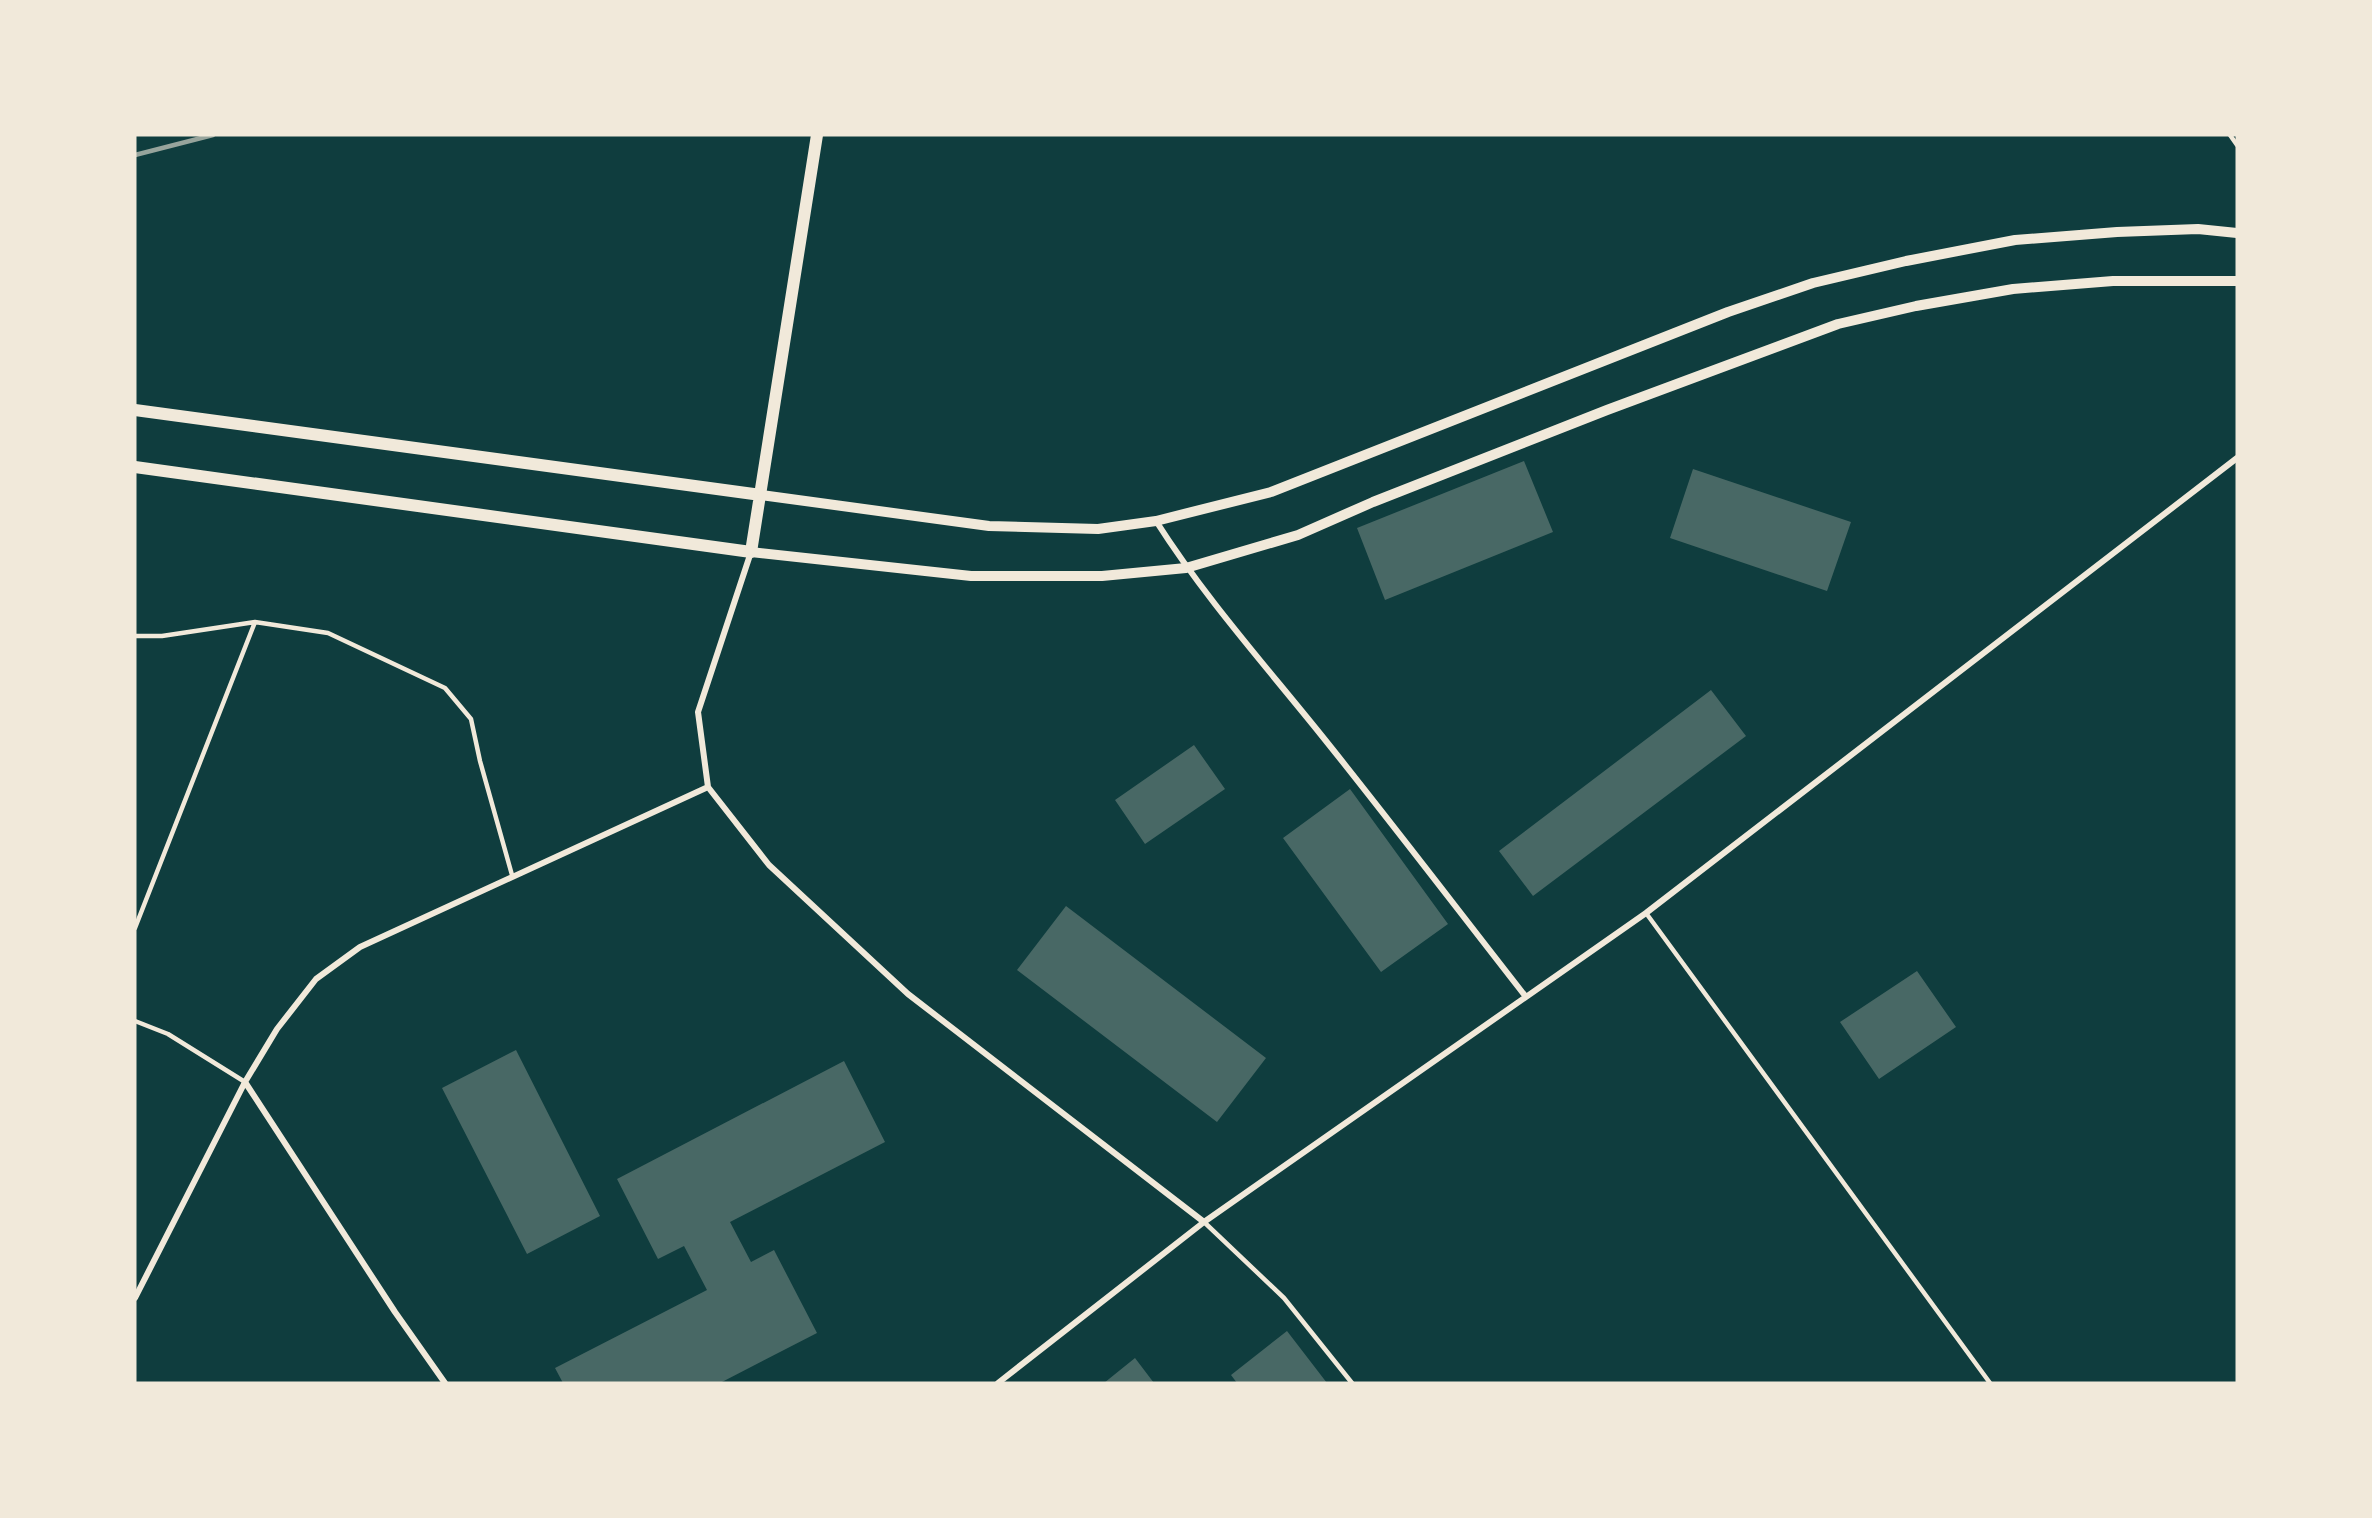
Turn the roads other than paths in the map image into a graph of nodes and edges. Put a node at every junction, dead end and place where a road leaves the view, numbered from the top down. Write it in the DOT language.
graph roads {
  1 [pos="818,135"];
  2 [pos="2230,135"];
  3 [pos="2237,145"];
  4 [pos="2237,233"];
  5 [pos="2237,281"];
  6 [pos="135,410"];
  7 [pos="2237,458"];
  8 [pos="135,467"];
  9 [pos="761,495"];
  10 [pos="1156,521"];
  11 [pos="751,552"];
  12 [pos="1186,568"];
  13 [pos="255,622"];
  14 [pos="135,636"];
  15 [pos="708,786"];
  16 [pos="512,875"];
  17 [pos="1646,913"];
  18 [pos="135,928"];
  19 [pos="1526,998"];
  20 [pos="135,1021"];
  21 [pos="245,1082"];
  22 [pos="1204,1222"];
  23 [pos="135,1298"];
  24 [pos="446,1383"];
  25 [pos="998,1383"];
  26 [pos="1352,1383"];
  27 [pos="1989,1383"];
  1 -- 9 [label="main road"];
  2 -- 3 [label="lane"];
  4 -- 10 [label="street"];
  5 -- 12 [label="street"];
  6 -- 9 [label="main road"];
  7 -- 17 [label="street"];
  8 -- 11 [label="main road"];
  9 -- 10 [label="street"];
  9 -- 11 [label="main road"];
  10 -- 12 [label="street"];
  11 -- 12 [label="street"];
  11 -- 15 [label="street"];
  12 -- 19 [label="street"];
  13 -- 14 [label="lane"];
  13 -- 16 [label="lane"];
  13 -- 18 [label="lane"];
  15 -- 16 [label="street"];
  15 -- 22 [label="street"];
  16 -- 21 [label="street"];
  17 -- 19 [label="street"];
  17 -- 27 [label="lane"];
  19 -- 22 [label="street"];
  20 -- 21 [label="lane"];
  21 -- 23 [label="street"];
  21 -- 24 [label="street"];
  22 -- 25 [label="street"];
  22 -- 26 [label="lane"];
}
